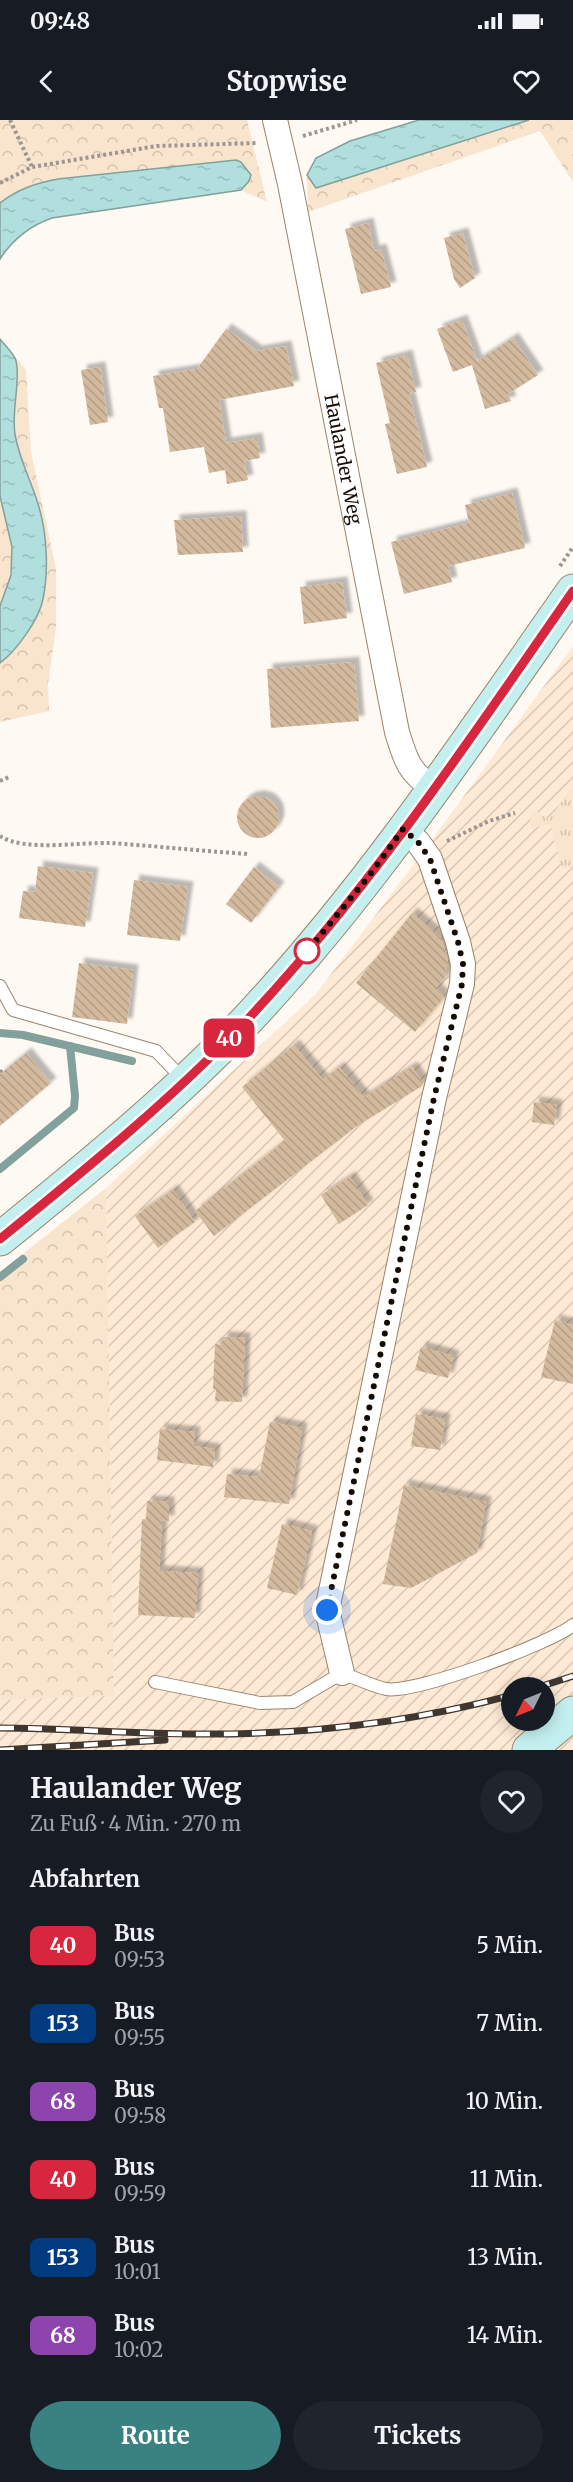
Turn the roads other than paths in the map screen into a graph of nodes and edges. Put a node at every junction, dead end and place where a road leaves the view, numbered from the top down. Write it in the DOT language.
graph roads {
  1 [pos="278,131"];
  2 [pos="573,591"];
  3 [pos="433,789"];
  4 [pos="411,836"];
  5 [pos="0,986"];
  6 [pos="185,1081"];
  7 [pos="0,1239"];
  8 [pos="573,1625"];
  9 [pos="342,1673"];
  10 [pos="155,1682"];
  11 [pos="573,1713"];
  12 [pos="529,1750"];
  1 -- 3 [label="street, Haulander Weg"];
  2 -- 3 [label="main road"];
  3 -- 4 [label="main road"];
  4 -- 6 [label="main road"];
  4 -- 9 [label="street"];
  5 -- 6 [label="lane"];
  6 -- 7 [label="main road"];
  8 -- 9 [label="lane"];
  9 -- 10 [label="lane"];
  11 -- 12 [label="main road"];
}
